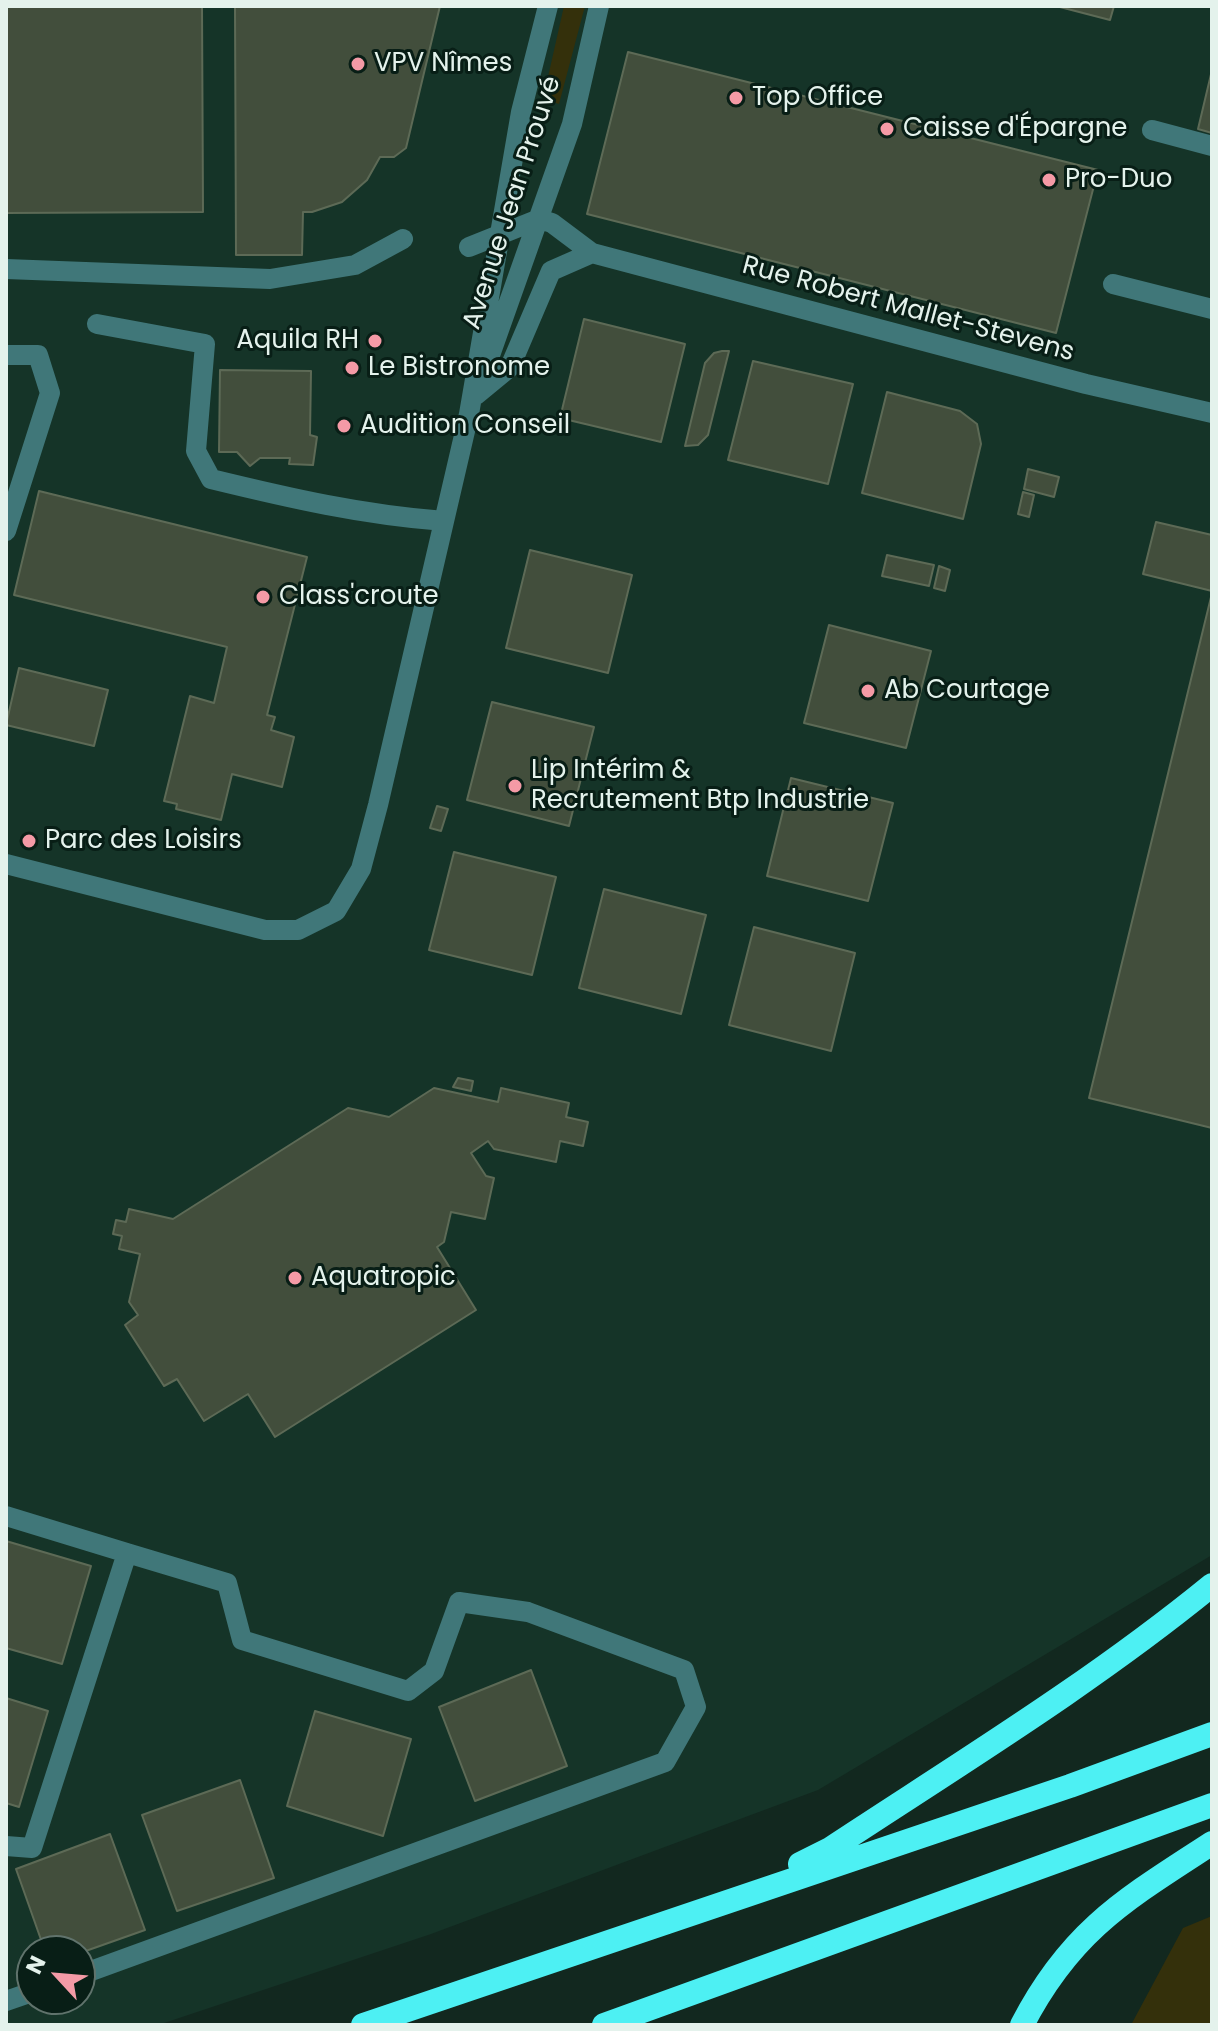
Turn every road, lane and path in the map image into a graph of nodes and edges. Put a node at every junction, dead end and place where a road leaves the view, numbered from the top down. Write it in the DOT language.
graph roads {
  1 [pos="548,6"];
  2 [pos="599,6"];
  3 [pos="1152,130"];
  4 [pos="1212,146"];
  5 [pos="539,219"];
  6 [pos="500,234"];
  7 [pos="403,239"];
  8 [pos="469,247"];
  9 [pos="592,253"];
  10 [pos="6,269"];
  11 [pos="1113,284"];
  12 [pos="1212,309"];
  13 [pos="97,324"];
  14 [pos="6,355"];
  15 [pos="472,404"];
  16 [pos="1212,413"];
  17 [pos="11,498"];
  18 [pos="444,521"];
  19 [pos="6,531"];
  20 [pos="6,864"];
  21 [pos="6,1516"];
  22 [pos="127,1553"];
  23 [pos="1212,1585"];
  24 [pos="1212,1734"];
  25 [pos="1212,1805"];
  26 [pos="1212,1843"];
  27 [pos="6,1846"];
  28 [pos="724,1902"];
  29 [pos="96,1969"];
  30 [pos="363,2025"];
  31 [pos="604,2025"];
  32 [pos="1022,2025"];
  1 -- 6 [label="street, Avenue Jean Prouvé"];
  2 -- 5 [label="street, Avenue Jean Prouvé"];
  3 -- 4 [label="street"];
  5 -- 6 [label="street"];
  5 -- 9 [label="street, Rue Robert Mallet-Stevens"];
  5 -- 15 [label="street, Avenue Jean Prouvé"];
  6 -- 8 [label="street"];
  6 -- 15 [label="street, Avenue Jean Prouvé"];
  7 -- 10 [label="street"];
  9 -- 15 [label="street"];
  9 -- 16 [label="street, Rue Robert Mallet-Stevens"];
  11 -- 12 [label="street"];
  13 -- 18 [label="street"];
  14 -- 17 [label="street"];
  15 -- 18 [label="street, Avenue Jean Prouvé"];
  17 -- 19 [label="street"];
  18 -- 20 [label="street, Avenue Jean Prouvé"];
  21 -- 22 [label="street"];
  22 -- 27 [label="street"];
  22 -- 29 [label="street"];
  23 -- 28 [label="highway"];
  24 -- 28 [label="highway"];
  25 -- 31 [label="highway"];
  26 -- 32 [label="highway"];
  28 -- 30 [label="highway"];
}
